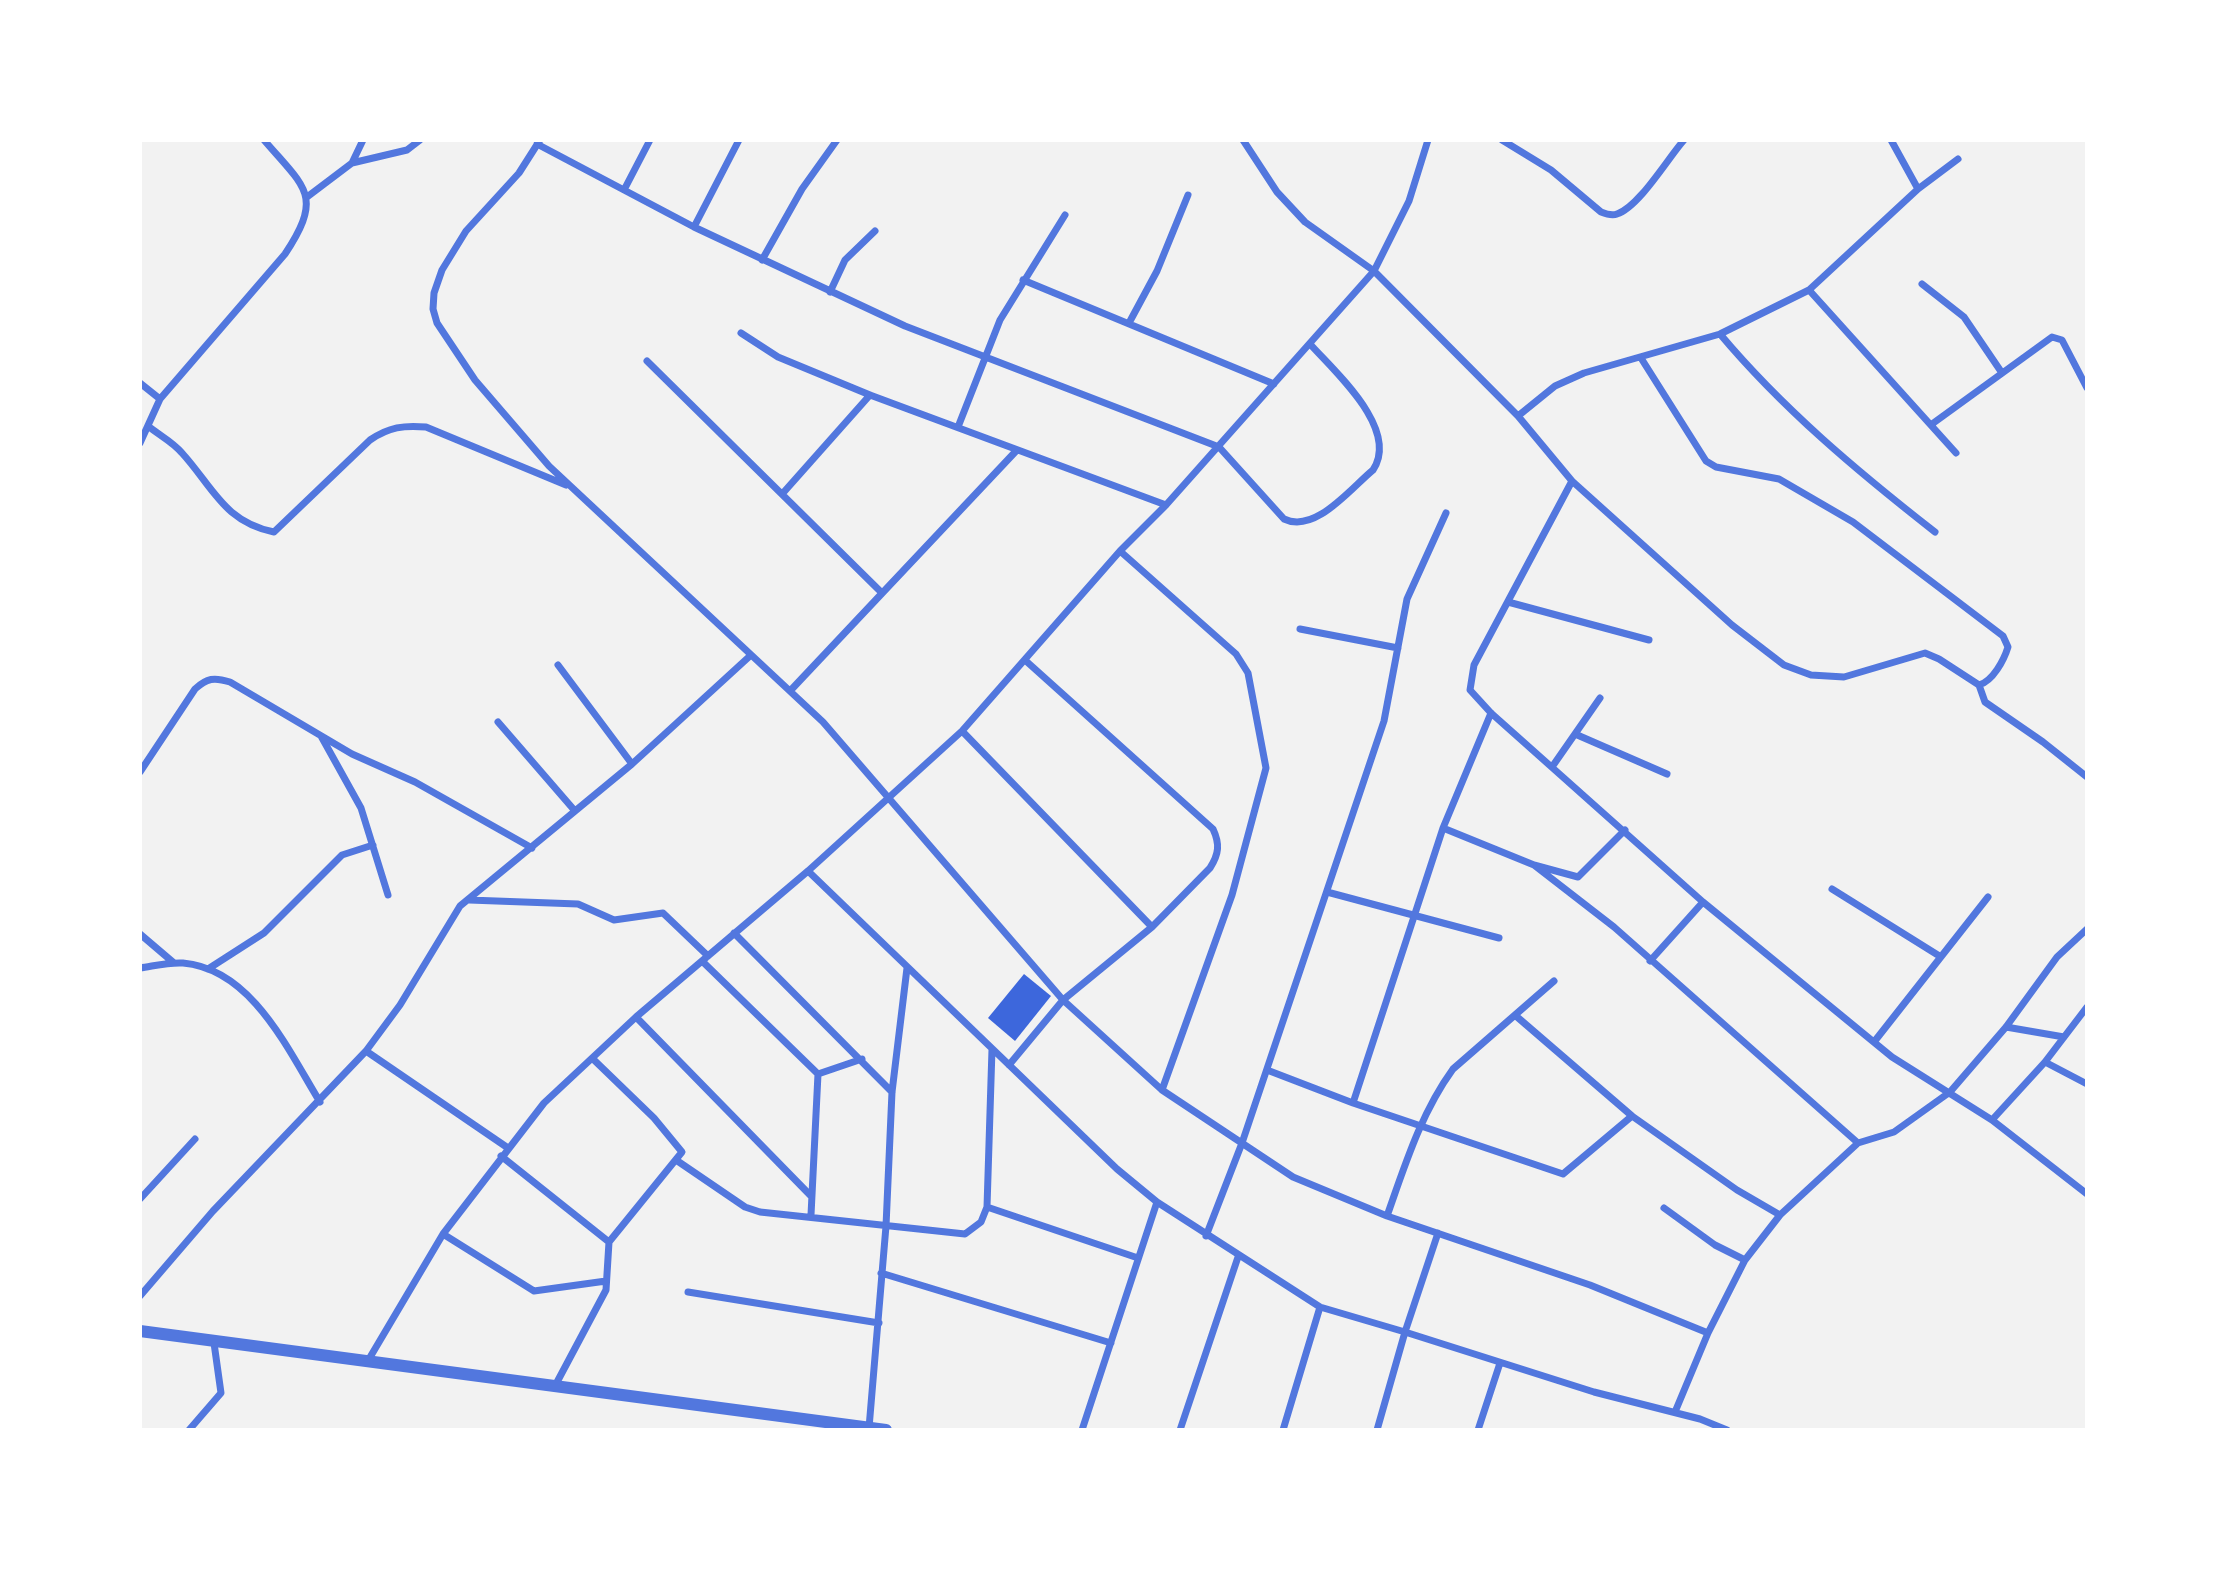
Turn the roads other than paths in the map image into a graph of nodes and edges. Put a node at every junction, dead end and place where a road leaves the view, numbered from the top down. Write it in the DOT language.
graph roads {
  1 [pos="264,140"];
  2 [pos="363,140"];
  3 [pos="420,140"];
  4 [pos="650,140"];
  5 [pos="739,140"];
  6 [pos="836,140"];
  7 [pos="1243,140"];
  8 [pos="1428,140"];
  9 [pos="1502,140"];
  10 [pos="1684,140"];
  11 [pos="1891,140"];
  12 [pos="538,142"];
  13 [pos="1958,159"];
  14 [pos="352,163"];
  15 [pos="1918,189"];
  16 [pos="624,190"];
  17 [pos="1188,195"];
  18 [pos="307,197"];
  19 [pos="1065,215"];
  20 [pos="694,227"];
  21 [pos="875,231"];
  22 [pos="762,260"];
  23 [pos="1374,271"];
  24 [pos="1023,280"];
  25 [pos="1922,284"];
  26 [pos="1809,290"];
  27 [pos="830,292"];
  28 [pos="1129,323"];
  29 [pos="741,333"];
  30 [pos="1720,334"];
  31 [pos="1310,344"];
  32 [pos="984,357"];
  33 [pos="1641,358"];
  34 [pos="648,361"];
  35 [pos="2002,373"];
  36 [pos="140,383"];
  37 [pos="1274,384"];
  38 [pos="2087,388"];
  39 [pos="870,395"];
  40 [pos="160,399"];
  41 [pos="1518,416"];
  42 [pos="1931,424"];
  43 [pos="148,426"];
  44 [pos="958,428"];
  45 [pos="140,443"];
  46 [pos="1219,447"];
  47 [pos="1017,450"];
  48 [pos="1956,453"];
  49 [pos="1572,481"];
  50 [pos="572,487"];
  51 [pos="783,493"];
  52 [pos="1166,505"];
  53 [pos="1446,513"];
  54 [pos="1935,532"];
  55 [pos="1120,551"];
  56 [pos="881,592"];
  57 [pos="1508,603"];
  58 [pos="1300,629"];
  59 [pos="1648,640"];
  60 [pos="1398,648"];
  61 [pos="751,655"];
  62 [pos="1026,661"];
  63 [pos="558,665"];
  64 [pos="1979,685"];
  65 [pos="790,691"];
  66 [pos="1600,698"];
  67 [pos="1491,713"];
  68 [pos="498,722"];
  69 [pos="962,732"];
  70 [pos="319,733"];
  71 [pos="1575,734"];
  72 [pos="632,764"];
  73 [pos="1552,767"];
  74 [pos="140,772"];
  75 [pos="1667,774"];
  76 [pos="2087,777"];
  77 [pos="889,800"];
  78 [pos="575,811"];
  79 [pos="1443,828"];
  80 [pos="1625,830"];
  81 [pos="373,845"];
  82 [pos="532,848"];
  83 [pos="1534,865"];
  84 [pos="808,872"];
  85 [pos="1832,890"];
  86 [pos="1327,892"];
  87 [pos="388,895"];
  88 [pos="1988,897"];
  89 [pos="468,900"];
  90 [pos="1703,902"];
  91 [pos="1416,914"];
  92 [pos="1152,927"];
  93 [pos="2087,929"];
  94 [pos="734,933"];
  95 [pos="140,934"];
  96 [pos="1499,937"];
  97 [pos="1941,957"];
  98 [pos="705,959"];
  99 [pos="1650,961"];
  100 [pos="174,963"];
  101 [pos="140,968"];
  102 [pos="907,968"];
  103 [pos="208,969"];
  104 [pos="1554,981"];
  105 [pos="1063,1000"];
  106 [pos="2087,1006"];
  107 [pos="1516,1016"];
  108 [pos="636,1017"];
  109 [pos="2006,1027"];
  110 [pos="2064,1037"];
  111 [pos="1874,1042"];
  112 [pos="992,1049"];
  113 [pos="366,1051"];
  114 [pos="593,1059"];
  115 [pos="862,1059"];
  116 [pos="2045,1062"];
  117 [pos="1009,1065"];
  118 [pos="1267,1070"];
  119 [pos="818,1074"];
  120 [pos="2087,1084"];
  121 [pos="1162,1090"];
  122 [pos="892,1092"];
  123 [pos="1950,1092"];
  124 [pos="320,1102"];
  125 [pos="1353,1103"];
  126 [pos="1632,1116"];
  127 [pos="1992,1120"];
  128 [pos="1420,1126"];
  129 [pos="195,1139"];
  130 [pos="1242,1143"];
  131 [pos="1858,1143"];
  132 [pos="508,1148"];
  133 [pos="501,1156"];
  134 [pos="676,1160"];
  135 [pos="2087,1194"];
  136 [pos="811,1196"];
  137 [pos="140,1199"];
  138 [pos="1157,1202"];
  139 [pos="987,1207"];
  140 [pos="1664,1208"];
  141 [pos="811,1215"];
  142 [pos="1780,1215"];
  143 [pos="1387,1216"];
  144 [pos="886,1226"];
  145 [pos="1438,1233"];
  146 [pos="443,1234"];
  147 [pos="1206,1236"];
  148 [pos="610,1242"];
  149 [pos="1238,1257"];
  150 [pos="1138,1258"];
  151 [pos="1745,1259"];
  152 [pos="881,1273"];
  153 [pos="606,1281"];
  154 [pos="688,1292"];
  155 [pos="140,1297"];
  156 [pos="1320,1307"];
  157 [pos="879,1322"];
  158 [pos="140,1331"];
  159 [pos="1405,1332"];
  160 [pos="1708,1333"];
  161 [pos="214,1343"];
  162 [pos="1111,1343"];
  163 [pos="369,1359"];
  164 [pos="1500,1363"];
  165 [pos="556,1384"];
  166 [pos="1675,1412"];
  167 [pos="1700,1419"];
  168 [pos="810,1425"];
  169 [pos="869,1428"];
  170 [pos="189,1430"];
  171 [pos="886,1430"];
  172 [pos="1082,1430"];
  173 [pos="1180,1430"];
  174 [pos="1283,1430"];
  175 [pos="1377,1430"];
  176 [pos="1478,1430"];
  177 [pos="1697,1430"];
  178 [pos="1727,1430"];
  1 -- 18 [label="street"];
  2 -- 14 [label="street"];
  3 -- 14 [label="street"];
  4 -- 16 [label="street"];
  5 -- 20 [label="street"];
  6 -- 22 [label="street"];
  7 -- 23 [label="street"];
  8 -- 23 [label="street"];
  9 -- 10 [label="street"];
  11 -- 15 [label="street"];
  12 -- 16 [label="street"];
  12 -- 50 [label="street"];
  13 -- 15 [label="street"];
  14 -- 18 [label="street"];
  15 -- 26 [label="street"];
  16 -- 20 [label="street"];
  17 -- 28 [label="street"];
  18 -- 40 [label="street"];
  19 -- 24 [label="street"];
  20 -- 22 [label="street"];
  21 -- 27 [label="street"];
  22 -- 27 [label="street"];
  23 -- 31 [label="street"];
  23 -- 41 [label="street"];
  24 -- 28 [label="street"];
  24 -- 32 [label="street"];
  25 -- 35 [label="street"];
  26 -- 30 [label="street"];
  26 -- 42 [label="street"];
  27 -- 32 [label="street"];
  28 -- 37 [label="street"];
  29 -- 39 [label="street"];
  30 -- 33 [label="street"];
  30 -- 54 [label="street"];
  31 -- 37 [label="street"];
  31 -- 46 [label="street"];
  32 -- 44 [label="street"];
  32 -- 46 [label="street"];
  33 -- 41 [label="street"];
  33 -- 64 [label="street"];
  34 -- 51 [label="street"];
  35 -- 38 [label="street"];
  35 -- 42 [label="street"];
  36 -- 40 [label="street"];
  37 -- 46 [label="street"];
  39 -- 44 [label="street"];
  39 -- 51 [label="street"];
  40 -- 43 [label="street"];
  41 -- 49 [label="street"];
  42 -- 48 [label="street"];
  43 -- 45 [label="street"];
  43 -- 50 [label="street"];
  44 -- 47 [label="street"];
  46 -- 52 [label="street"];
  47 -- 52 [label="street"];
  47 -- 56 [label="street"];
  49 -- 57 [label="street"];
  49 -- 64 [label="street"];
  50 -- 61 [label="street"];
  51 -- 56 [label="street"];
  52 -- 55 [label="street"];
  53 -- 60 [label="street"];
  55 -- 62 [label="street"];
  55 -- 121 [label="street"];
  56 -- 65 [label="street"];
  57 -- 59 [label="street"];
  57 -- 67 [label="street"];
  58 -- 60 [label="street"];
  60 -- 86 [label="street"];
  61 -- 65 [label="street"];
  61 -- 72 [label="street"];
  62 -- 69 [label="street"];
  62 -- 92 [label="street"];
  63 -- 72 [label="street"];
  64 -- 76 [label="street"];
  65 -- 77 [label="street"];
  66 -- 71 [label="street"];
  67 -- 73 [label="street"];
  67 -- 79 [label="street"];
  68 -- 78 [label="street"];
  69 -- 77 [label="street"];
  69 -- 92 [label="street"];
  70 -- 74 [label="street"];
  70 -- 81 [label="street"];
  70 -- 82 [label="street"];
  71 -- 73 [label="street"];
  71 -- 75 [label="street"];
  72 -- 78 [label="street"];
  73 -- 80 [label="street"];
  77 -- 84 [label="street"];
  77 -- 105 [label="street"];
  78 -- 82 [label="street"];
  79 -- 83 [label="street"];
  79 -- 91 [label="street"];
  80 -- 83 [label="street"];
  80 -- 90 [label="street"];
  81 -- 87 [label="street"];
  81 -- 103 [label="street"];
  82 -- 89 [label="street"];
  83 -- 99 [label="street"];
  84 -- 94 [label="street"];
  84 -- 102 [label="street"];
  85 -- 97 [label="street"];
  86 -- 91 [label="street"];
  86 -- 118 [label="street"];
  88 -- 97 [label="street"];
  89 -- 98 [label="street"];
  89 -- 113 [label="street"];
  90 -- 99 [label="street"];
  90 -- 111 [label="street"];
  91 -- 96 [label="street"];
  91 -- 125 [label="street"];
  92 -- 105 [label="street"];
  93 -- 109 [label="street"];
  94 -- 98 [label="street"];
  94 -- 115 [label="street"];
  95 -- 100 [label="street"];
  97 -- 111 [label="street"];
  98 -- 108 [label="street"];
  98 -- 119 [label="street"];
  99 -- 131 [label="street"];
  100 -- 101 [label="street"];
  100 -- 103 [label="street"];
  102 -- 112 [label="street"];
  102 -- 122 [label="street"];
  103 -- 124 [label="street"];
  104 -- 107 [label="street"];
  105 -- 117 [label="street"];
  105 -- 121 [label="street"];
  106 -- 110 [label="street"];
  107 -- 126 [label="street"];
  107 -- 128 [label="street"];
  108 -- 114 [label="street"];
  108 -- 136 [label="street"];
  109 -- 110 [label="street"];
  109 -- 123 [label="street"];
  110 -- 116 [label="street"];
  111 -- 123 [label="street"];
  112 -- 117 [label="street"];
  112 -- 139 [label="street"];
  113 -- 124 [label="street"];
  113 -- 132 [label="street"];
  114 -- 132 [label="street"];
  114 -- 134 [label="street"];
  115 -- 119 [label="street"];
  115 -- 122 [label="street"];
  116 -- 120 [label="street"];
  116 -- 127 [label="street"];
  117 -- 138 [label="street"];
  118 -- 125 [label="street"];
  118 -- 130 [label="street"];
  119 -- 136 [label="street"];
  121 -- 130 [label="street"];
  122 -- 144 [label="street"];
  123 -- 127 [label="street"];
  123 -- 131 [label="street"];
  124 -- 155 [label="street"];
  125 -- 128 [label="street"];
  126 -- 128 [label="street"];
  126 -- 142 [label="street"];
  127 -- 135 [label="street"];
  128 -- 143 [label="street"];
  129 -- 137 [label="street"];
  130 -- 143 [label="street"];
  130 -- 147 [label="street"];
  131 -- 142 [label="street"];
  132 -- 133 [label="street"];
  133 -- 146 [label="street"];
  133 -- 148 [label="street"];
  134 -- 141 [label="street"];
  134 -- 148 [label="street"];
  136 -- 141 [label="street"];
  138 -- 147 [label="street"];
  138 -- 150 [label="street"];
  139 -- 144 [label="street"];
  139 -- 150 [label="street"];
  140 -- 151 [label="street"];
  141 -- 144 [label="street"];
  142 -- 151 [label="street"];
  143 -- 145 [label="street"];
  144 -- 152 [label="street"];
  145 -- 159 [label="street"];
  145 -- 160 [label="street"];
  146 -- 153 [label="street"];
  146 -- 163 [label="street"];
  147 -- 149 [label="street"];
  148 -- 153 [label="street"];
  149 -- 156 [label="street"];
  149 -- 173 [label="street"];
  150 -- 162 [label="street"];
  151 -- 160 [label="street"];
  152 -- 157 [label="street"];
  152 -- 162 [label="street"];
  153 -- 165 [label="street"];
  154 -- 157 [label="street"];
  156 -- 159 [label="street"];
  156 -- 174 [label="street"];
  157 -- 169 [label="street"];
  158 -- 161 [label="street"];
  159 -- 164 [label="street"];
  159 -- 175 [label="street"];
  160 -- 166 [label="street"];
  161 -- 163 [label="street"];
  161 -- 170 [label="street"];
  162 -- 172 [label="street"];
  163 -- 165 [label="street"];
  164 -- 166 [label="street"];
  164 -- 176 [label="street"];
  165 -- 168 [label="street"];
  166 -- 167 [label="street"];
  167 -- 177 [label="street"];
  167 -- 178 [label="street"];
  168 -- 169 [label="street"];
  169 -- 171 [label="street"];
}
